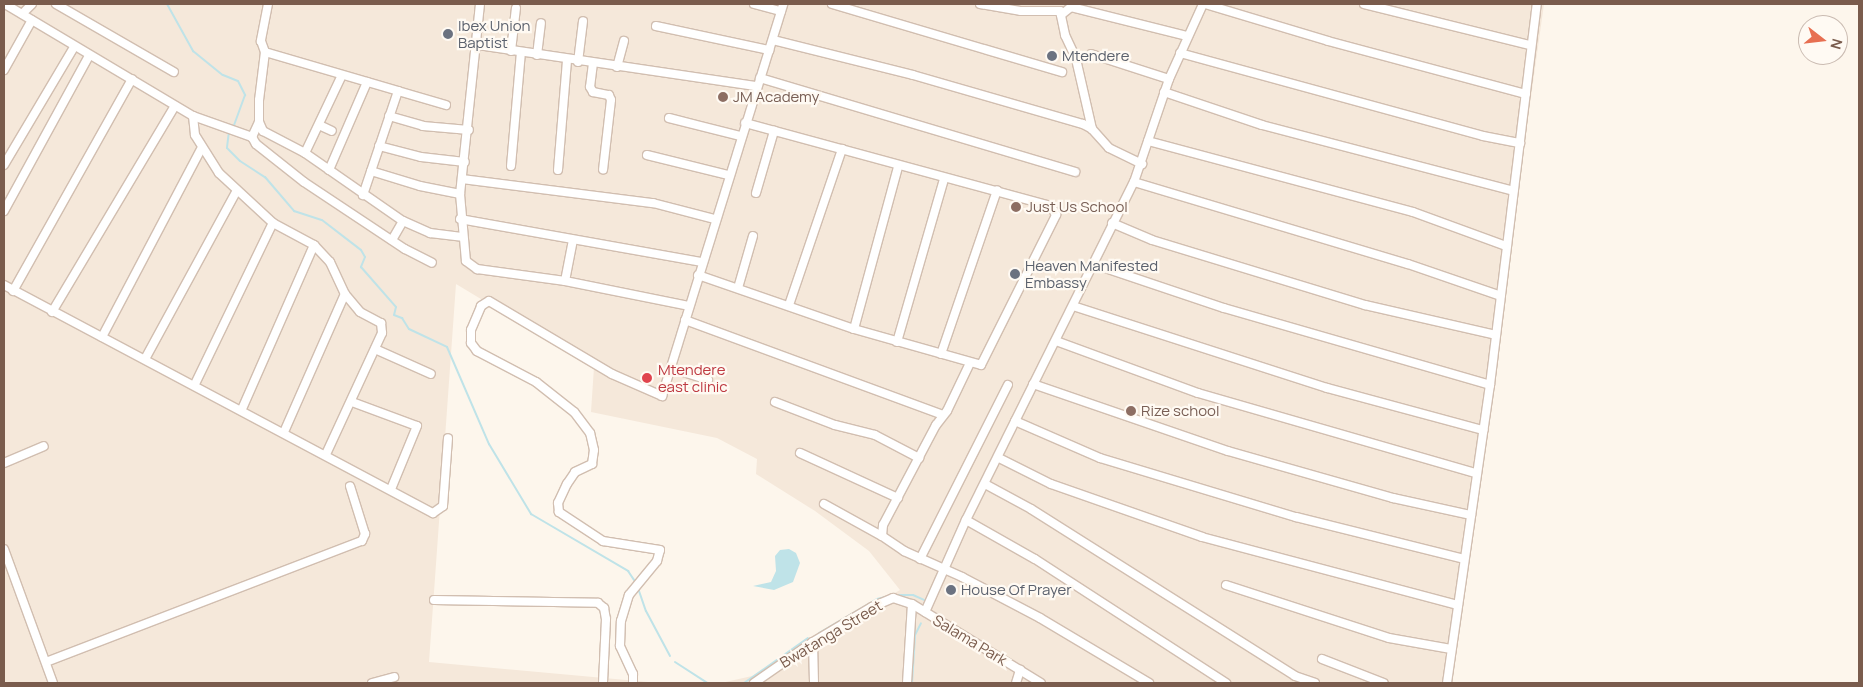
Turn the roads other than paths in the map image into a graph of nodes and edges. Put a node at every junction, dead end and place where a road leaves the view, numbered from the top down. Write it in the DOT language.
graph roads {
  1 [pos="5,4"];
  2 [pos="32,4"];
  3 [pos="56,4"];
  4 [pos="268,4"];
  5 [pos="480,4"];
  6 [pos="754,4"];
  7 [pos="832,4"];
  8 [pos="980,4"];
  9 [pos="1204,4"];
  10 [pos="1364,4"];
  11 [pos="1537,4"];
  12 [pos="782,7"];
  13 [pos="516,8"];
  14 [pos="22,14"];
  15 [pos="1062,15"];
  16 [pos="32,20"];
  17 [pos="583,21"];
  18 [pos="541,23"];
  19 [pos="656,26"];
  20 [pos="1188,36"];
  21 [pos="773,40"];
  22 [pos="624,41"];
  23 [pos="1530,44"];
  24 [pos="478,45"];
  25 [pos="74,47"];
  26 [pos="511,50"];
  27 [pos="769,50"];
  28 [pos="265,52"];
  29 [pos="521,52"];
  30 [pos="1180,53"];
  31 [pos="1091,54"];
  32 [pos="537,55"];
  33 [pos="89,56"];
  34 [pos="568,60"];
  35 [pos="578,62"];
  36 [pos="593,64"];
  37 [pos="617,67"];
  38 [pos="4,70"];
  39 [pos="174,72"];
  40 [pos="1062,72"];
  41 [pos="342,75"];
  42 [pos="760,78"];
  43 [pos="132,79"];
  44 [pos="1169,79"];
  45 [pos="367,82"];
  46 [pos="757,86"];
  47 [pos="398,91"];
  48 [pos="1164,92"];
  49 [pos="1526,94"];
  50 [pos="446,105"];
  51 [pos="175,106"];
  52 [pos="194,116"];
  53 [pos="389,116"];
  54 [pos="669,118"];
  55 [pos="259,122"];
  56 [pos="745,123"];
  57 [pos="319,125"];
  58 [pos="1092,129"];
  59 [pos="469,130"];
  60 [pos="774,130"];
  61 [pos="332,131"];
  62 [pos="740,136"];
  63 [pos="252,137"];
  64 [pos="1148,141"];
  65 [pos="1520,143"];
  66 [pos="379,146"];
  67 [pos="201,149"];
  68 [pos="842,149"];
  69 [pos="305,153"];
  70 [pos="647,155"];
  71 [pos="465,162"];
  72 [pos="4,164"];
  73 [pos="1142,164"];
  74 [pos="511,166"];
  75 [pos="898,167"];
  76 [pos="329,170"];
  77 [pos="371,170"];
  78 [pos="558,170"];
  79 [pos="603,170"];
  80 [pos="1075,172"];
  81 [pos="728,175"];
  82 [pos="462,179"];
  83 [pos="944,179"];
  84 [pos="1134,182"];
  85 [pos="997,190"];
  86 [pos="1514,191"];
  87 [pos="236,192"];
  88 [pos="460,194"];
  89 [pos="756,194"];
  90 [pos="363,195"];
  91 [pos="4,211"];
  92 [pos="460,219"];
  93 [pos="715,219"];
  94 [pos="403,221"];
  95 [pos="274,223"];
  96 [pos="1112,223"];
  97 [pos="753,236"];
  98 [pos="462,237"];
  99 [pos="392,240"];
  100 [pos="574,240"];
  101 [pos="314,245"];
  102 [pos="1506,246"];
  103 [pos="432,262"];
  104 [pos="702,262"];
  105 [pos="1093,264"];
  106 [pos="698,275"];
  107 [pos="565,281"];
  108 [pos="4,286"];
  109 [pos="738,288"];
  110 [pos="14,291"];
  111 [pos="345,294"];
  112 [pos="1501,296"];
  113 [pos="789,305"];
  114 [pos="689,306"];
  115 [pos="1074,306"];
  116 [pos="52,312"];
  117 [pos="685,320"];
  118 [pos="854,329"];
  119 [pos="1496,335"];
  120 [pos="102,337"];
  121 [pos="1056,341"];
  122 [pos="897,342"];
  123 [pos="375,349"];
  124 [pos="941,354"];
  125 [pos="145,359"];
  126 [pos="970,363"];
  127 [pos="671,368"];
  128 [pos="431,374"];
  129 [pos="708,380"];
  130 [pos="195,384"];
  131 [pos="1033,384"];
  132 [pos="1008,385"];
  133 [pos="1490,385"];
  134 [pos="352,402"];
  135 [pos="775,402"];
  136 [pos="242,409"];
  137 [pos="943,415"];
  138 [pos="1015,421"];
  139 [pos="1483,430"];
  140 [pos="284,432"];
  141 [pos="448,438"];
  142 [pos="44,446"];
  143 [pos="800,453"];
  144 [pos="326,454"];
  145 [pos="919,458"];
  146 [pos="999,458"];
  147 [pos="4,463"];
  148 [pos="1476,473"];
  149 [pos="985,484"];
  150 [pos="350,486"];
  151 [pos="391,489"];
  152 [pos="898,498"];
  153 [pos="824,504"];
  154 [pos="1471,515"];
  155 [pos="966,520"];
  156 [pos="882,536"];
  157 [pos="4,549"];
  158 [pos="920,559"];
  159 [pos="1464,559"];
  160 [pos="943,569"];
  161 [pos="1226,585"];
  162 [pos="434,600"];
  163 [pos="912,604"];
  164 [pos="1458,605"];
  165 [pos="925,612"];
  166 [pos="813,642"];
  167 [pos="1452,649"];
  168 [pos="1322,659"];
  169 [pos="46,662"];
  170 [pos="1020,670"];
  171 [pos="394,677"];
  172 [pos="53,683"];
  173 [pos="372,683"];
  174 [pos="603,683"];
  175 [pos="633,683"];
  176 [pos="754,683"];
  177 [pos="814,683"];
  178 [pos="907,683"];
  179 [pos="1016,683"];
  180 [pos="1041,683"];
  181 [pos="1148,683"];
  182 [pos="1226,683"];
  183 [pos="1314,683"];
  184 [pos="1384,683"];
  185 [pos="1447,683"];
  1 -- 14 [label="street"];
  2 -- 14 [label="street"];
  3 -- 39 [label="street"];
  4 -- 28 [label="street"];
  5 -- 24 [label="street"];
  6 -- 12 [label="street"];
  7 -- 40 [label="street"];
  8 -- 15 [label="street"];
  9 -- 20 [label="street"];
  9 -- 49 [label="street"];
  10 -- 23 [label="street"];
  11 -- 23 [label="street"];
  12 -- 21 [label="street"];
  13 -- 26 [label="street"];
  14 -- 16 [label="street"];
  15 -- 20 [label="street"];
  15 -- 58 [label="street"];
  16 -- 25 [label="street"];
  16 -- 38 [label="street"];
  17 -- 35 [label="street"];
  18 -- 32 [label="street"];
  19 -- 27 [label="street"];
  20 -- 30 [label="street"];
  21 -- 27 [label="street"];
  21 -- 58 [label="street"];
  22 -- 37 [label="street"];
  23 -- 49 [label="street"];
  24 -- 26 [label="street"];
  24 -- 59 [label="street"];
  25 -- 33 [label="street"];
  25 -- 72 [label="street"];
  26 -- 29 [label="street"];
  27 -- 42 [label="street"];
  28 -- 41 [label="street"];
  28 -- 55 [label="street"];
  29 -- 32 [label="street"];
  29 -- 74 [label="street"];
  30 -- 44 [label="street"];
  30 -- 65 [label="street"];
  31 -- 44 [label="street"];
  32 -- 34 [label="street"];
  33 -- 43 [label="street"];
  33 -- 91 [label="street"];
  34 -- 35 [label="street"];
  34 -- 78 [label="street"];
  35 -- 36 [label="street"];
  36 -- 37 [label="street"];
  36 -- 79 [label="street"];
  37 -- 46 [label="street"];
  41 -- 45 [label="street"];
  41 -- 57 [label="street"];
  42 -- 46 [label="street"];
  42 -- 80 [label="street"];
  43 -- 51 [label="street"];
  43 -- 110 [label="street"];
  44 -- 48 [label="street"];
  45 -- 47 [label="street"];
  45 -- 76 [label="street"];
  46 -- 56 [label="street"];
  47 -- 50 [label="street"];
  47 -- 53 [label="street"];
  48 -- 64 [label="street"];
  48 -- 86 [label="street"];
  49 -- 65 [label="street"];
  51 -- 52 [label="street"];
  51 -- 116 [label="street"];
  52 -- 63 [label="street"];
  52 -- 67 [label="street"];
  53 -- 59 [label="street"];
  53 -- 66 [label="street"];
  54 -- 62 [label="street"];
  55 -- 63 [label="street"];
  55 -- 69 [label="street"];
  56 -- 60 [label="street"];
  56 -- 62 [label="street"];
  57 -- 61 [label="street"];
  57 -- 69 [label="street"];
  58 -- 73 [label="street"];
  59 -- 71 [label="street"];
  60 -- 68 [label="street"];
  60 -- 89 [label="street"];
  62 -- 81 [label="street"];
  63 -- 99 [label="street"];
  64 -- 73 [label="street"];
  64 -- 102 [label="street"];
  65 -- 86 [label="street"];
  66 -- 71 [label="street"];
  66 -- 77 [label="street"];
  67 -- 87 [label="street"];
  67 -- 120 [label="street"];
  68 -- 75 [label="street"];
  68 -- 113 [label="street"];
  69 -- 76 [label="street"];
  70 -- 81 [label="street"];
  71 -- 82 [label="street"];
  73 -- 84 [label="street"];
  75 -- 83 [label="street"];
  75 -- 118 [label="street"];
  76 -- 90 [label="street"];
  77 -- 88 [label="street"];
  77 -- 90 [label="street"];
  81 -- 93 [label="street"];
  82 -- 88 [label="street"];
  82 -- 93 [label="street"];
  83 -- 85 [label="street"];
  83 -- 122 [label="street"];
  84 -- 96 [label="street"];
  84 -- 112 [label="street"];
  85 -- 124 [label="street"];
  85 -- 126 [label="street"];
  86 -- 102 [label="street"];
  87 -- 95 [label="street"];
  87 -- 125 [label="street"];
  88 -- 92 [label="street"];
  90 -- 94 [label="street"];
  92 -- 98 [label="street"];
  92 -- 100 [label="street"];
  93 -- 104 [label="street"];
  94 -- 98 [label="street"];
  94 -- 99 [label="street"];
  95 -- 101 [label="street"];
  95 -- 130 [label="street"];
  96 -- 105 [label="street"];
  96 -- 119 [label="street"];
  97 -- 109 [label="street"];
  98 -- 107 [label="street"];
  99 -- 103 [label="street"];
  100 -- 104 [label="street"];
  100 -- 107 [label="street"];
  101 -- 111 [label="street"];
  101 -- 136 [label="street"];
  102 -- 112 [label="street"];
  104 -- 106 [label="street"];
  105 -- 115 [label="street"];
  105 -- 133 [label="street"];
  106 -- 109 [label="street"];
  106 -- 114 [label="street"];
  107 -- 114 [label="street"];
  108 -- 110 [label="street"];
  109 -- 113 [label="street"];
  110 -- 116 [label="street"];
  111 -- 123 [label="street"];
  111 -- 140 [label="street"];
  112 -- 119 [label="street"];
  113 -- 118 [label="street"];
  114 -- 117 [label="street"];
  115 -- 121 [label="street"];
  115 -- 139 [label="street"];
  116 -- 120 [label="street"];
  117 -- 127 [label="street"];
  117 -- 137 [label="street"];
  118 -- 122 [label="street"];
  119 -- 133 [label="street"];
  120 -- 125 [label="street"];
  121 -- 131 [label="street"];
  121 -- 148 [label="street"];
  122 -- 124 [label="street"];
  123 -- 128 [label="street"];
  123 -- 134 [label="street"];
  124 -- 126 [label="street"];
  125 -- 130 [label="street"];
  126 -- 137 [label="street"];
  127 -- 129 [label="street"];
  127 -- 175 [label="street"];
  130 -- 136 [label="street"];
  131 -- 138 [label="street"];
  131 -- 154 [label="street"];
  132 -- 158 [label="street"];
  133 -- 139 [label="street"];
  134 -- 144 [label="street"];
  134 -- 151 [label="street"];
  135 -- 145 [label="street"];
  136 -- 140 [label="street"];
  137 -- 145 [label="street"];
  138 -- 146 [label="street"];
  138 -- 159 [label="street"];
  139 -- 148 [label="street"];
  140 -- 144 [label="street"];
  141 -- 151 [label="street"];
  142 -- 147 [label="street"];
  143 -- 152 [label="street"];
  144 -- 151 [label="street"];
  145 -- 152 [label="street"];
  146 -- 149 [label="street"];
  146 -- 164 [label="street"];
  148 -- 154 [label="street"];
  149 -- 155 [label="street"];
  149 -- 183 [label="street"];
  150 -- 169 [label="street"];
  152 -- 156 [label="street"];
  153 -- 156 [label="street"];
  154 -- 159 [label="street"];
  155 -- 160 [label="street"];
  155 -- 182 [label="street"];
  156 -- 158 [label="street"];
  157 -- 169 [label="street"];
  158 -- 160 [label="street"];
  159 -- 164 [label="street"];
  160 -- 165 [label="street"];
  160 -- 181 [label="street"];
  161 -- 167 [label="street"];
  162 -- 174 [label="street"];
  163 -- 165 [label="street, Salama Park"];
  163 -- 166 [label="street, Bwatanga Street"];
  163 -- 178 [label="street"];
  164 -- 167 [label="street"];
  165 -- 170 [label="street, Salama Park"];
  166 -- 176 [label="street, Bwatanga Street"];
  166 -- 177 [label="street"];
  167 -- 185 [label="street"];
  168 -- 184 [label="street"];
  169 -- 172 [label="street"];
  170 -- 179 [label="street"];
  170 -- 180 [label="street, Salama Park"];
  171 -- 173 [label="street"];
}
